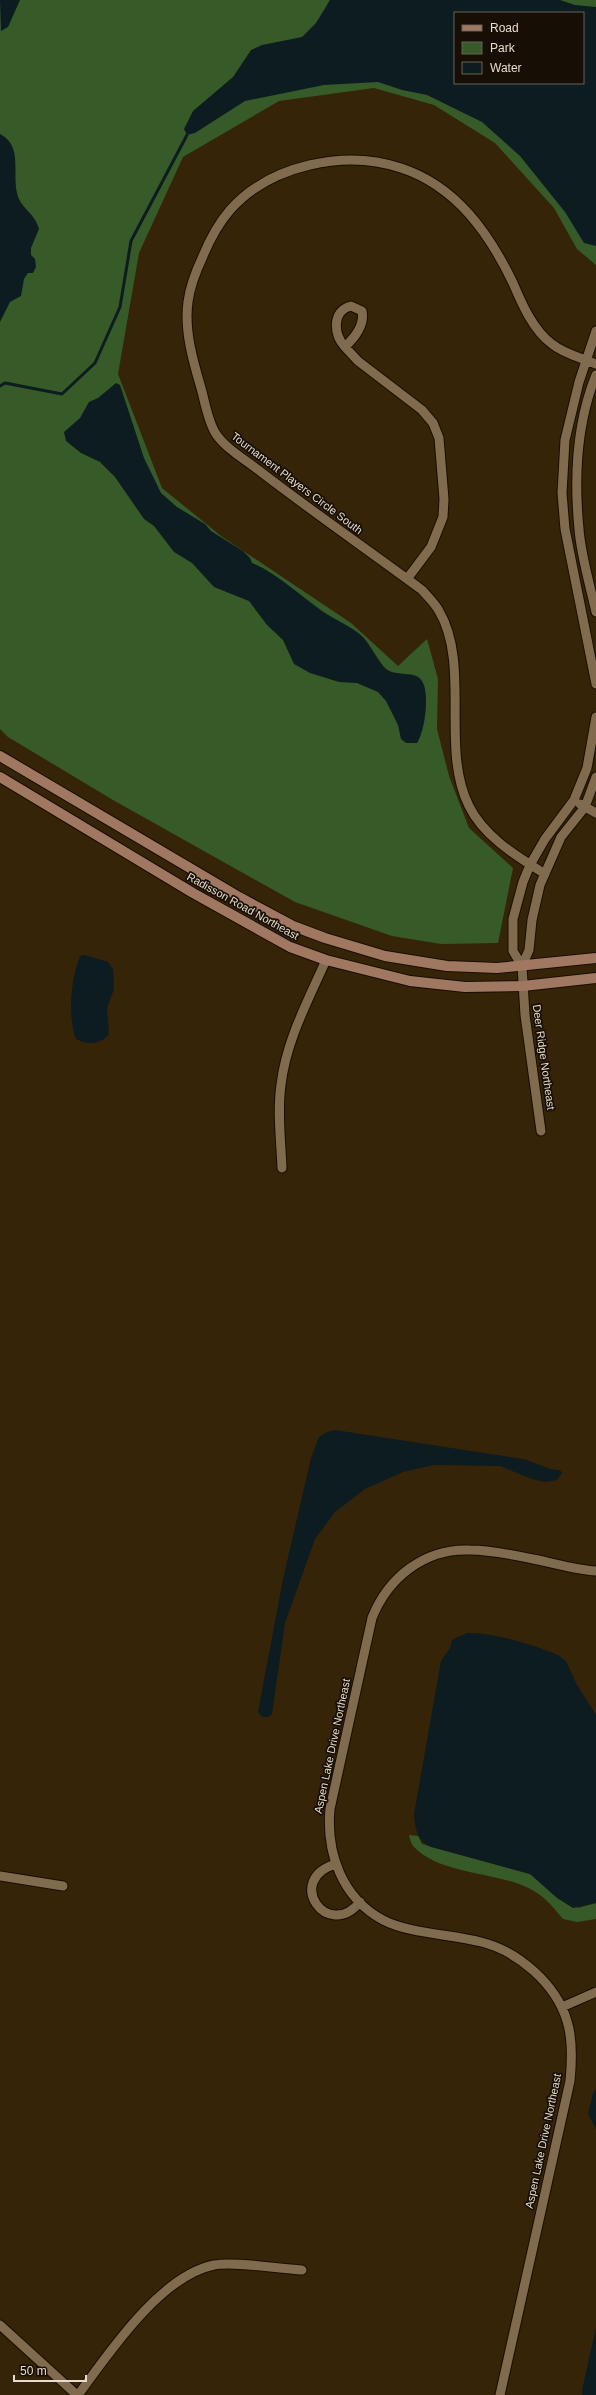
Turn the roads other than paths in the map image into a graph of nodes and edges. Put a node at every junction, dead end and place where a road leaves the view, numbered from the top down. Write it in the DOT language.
graph roads {
  1 [pos="596,331"];
  2 [pos="345,347"];
  3 [pos="587,360"];
  4 [pos="596,364"];
  5 [pos="596,375"];
  6 [pos="407,579"];
  7 [pos="596,612"];
  8 [pos="596,684"];
  9 [pos="596,717"];
  10 [pos="0,756"];
  11 [pos="0,777"];
  12 [pos="596,778"];
  13 [pos="574,800"];
  14 [pos="585,807"];
  15 [pos="596,813"];
  16 [pos="530,865"];
  17 [pos="545,874"];
  18 [pos="596,958"];
  19 [pos="326,960"];
  20 [pos="522,966"];
  21 [pos="596,978"];
  22 [pos="523,986"];
  23 [pos="541,1131"];
  24 [pos="282,1168"];
  25 [pos="596,1571"];
  26 [pos="336,1864"];
  27 [pos="0,1876"];
  28 [pos="63,1886"];
  29 [pos="360,1902"];
  30 [pos="596,1992"];
  31 [pos="562,2007"];
  32 [pos="302,2270"];
  33 [pos="0,2325"];
  34 [pos="77,2395"];
  35 [pos="500,2395"];
  1 -- 3 [label="street"];
  2 -- 6 [label="street"];
  3 -- 4 [label="street, Tournament Players Circle South"];
  3 -- 6 [label="street, Tournament Players Circle South"];
  3 -- 8 [label="street"];
  5 -- 7 [label="street"];
  6 -- 16 [label="street, Tournament Players Circle South"];
  9 -- 13 [label="street"];
  10 -- 20 [label="main road, Radisson Road Northeast"];
  11 -- 19 [label="main road, Radisson Road Northeast"];
  12 -- 14 [label="street"];
  13 -- 14 [label="street"];
  13 -- 16 [label="street"];
  14 -- 15 [label="street"];
  14 -- 17 [label="street"];
  16 -- 17 [label="street, Tournament Players Circle South"];
  16 -- 20 [label="street"];
  17 -- 20 [label="street"];
  18 -- 20 [label="main road, Radisson Road Northeast"];
  19 -- 22 [label="main road, Radisson Road Northeast"];
  19 -- 24 [label="street"];
  20 -- 22 [label="street, Deer Ridge Northeast"];
  21 -- 22 [label="main road, Radisson Road Northeast"];
  22 -- 23 [label="street, Deer Ridge Northeast"];
  25 -- 26 [label="street, Aspen Lake Drive Northeast"];
  26 -- 29 [label="street, Aspen Lake Drive Northeast"];
  26 -- 29 [label="street"];
  27 -- 28 [label="street"];
  29 -- 31 [label="street, Aspen Lake Drive Northeast"];
  30 -- 31 [label="street"];
  31 -- 35 [label="street, Aspen Lake Drive Northeast"];
  32 -- 34 [label="street"];
  33 -- 34 [label="street"];
}
